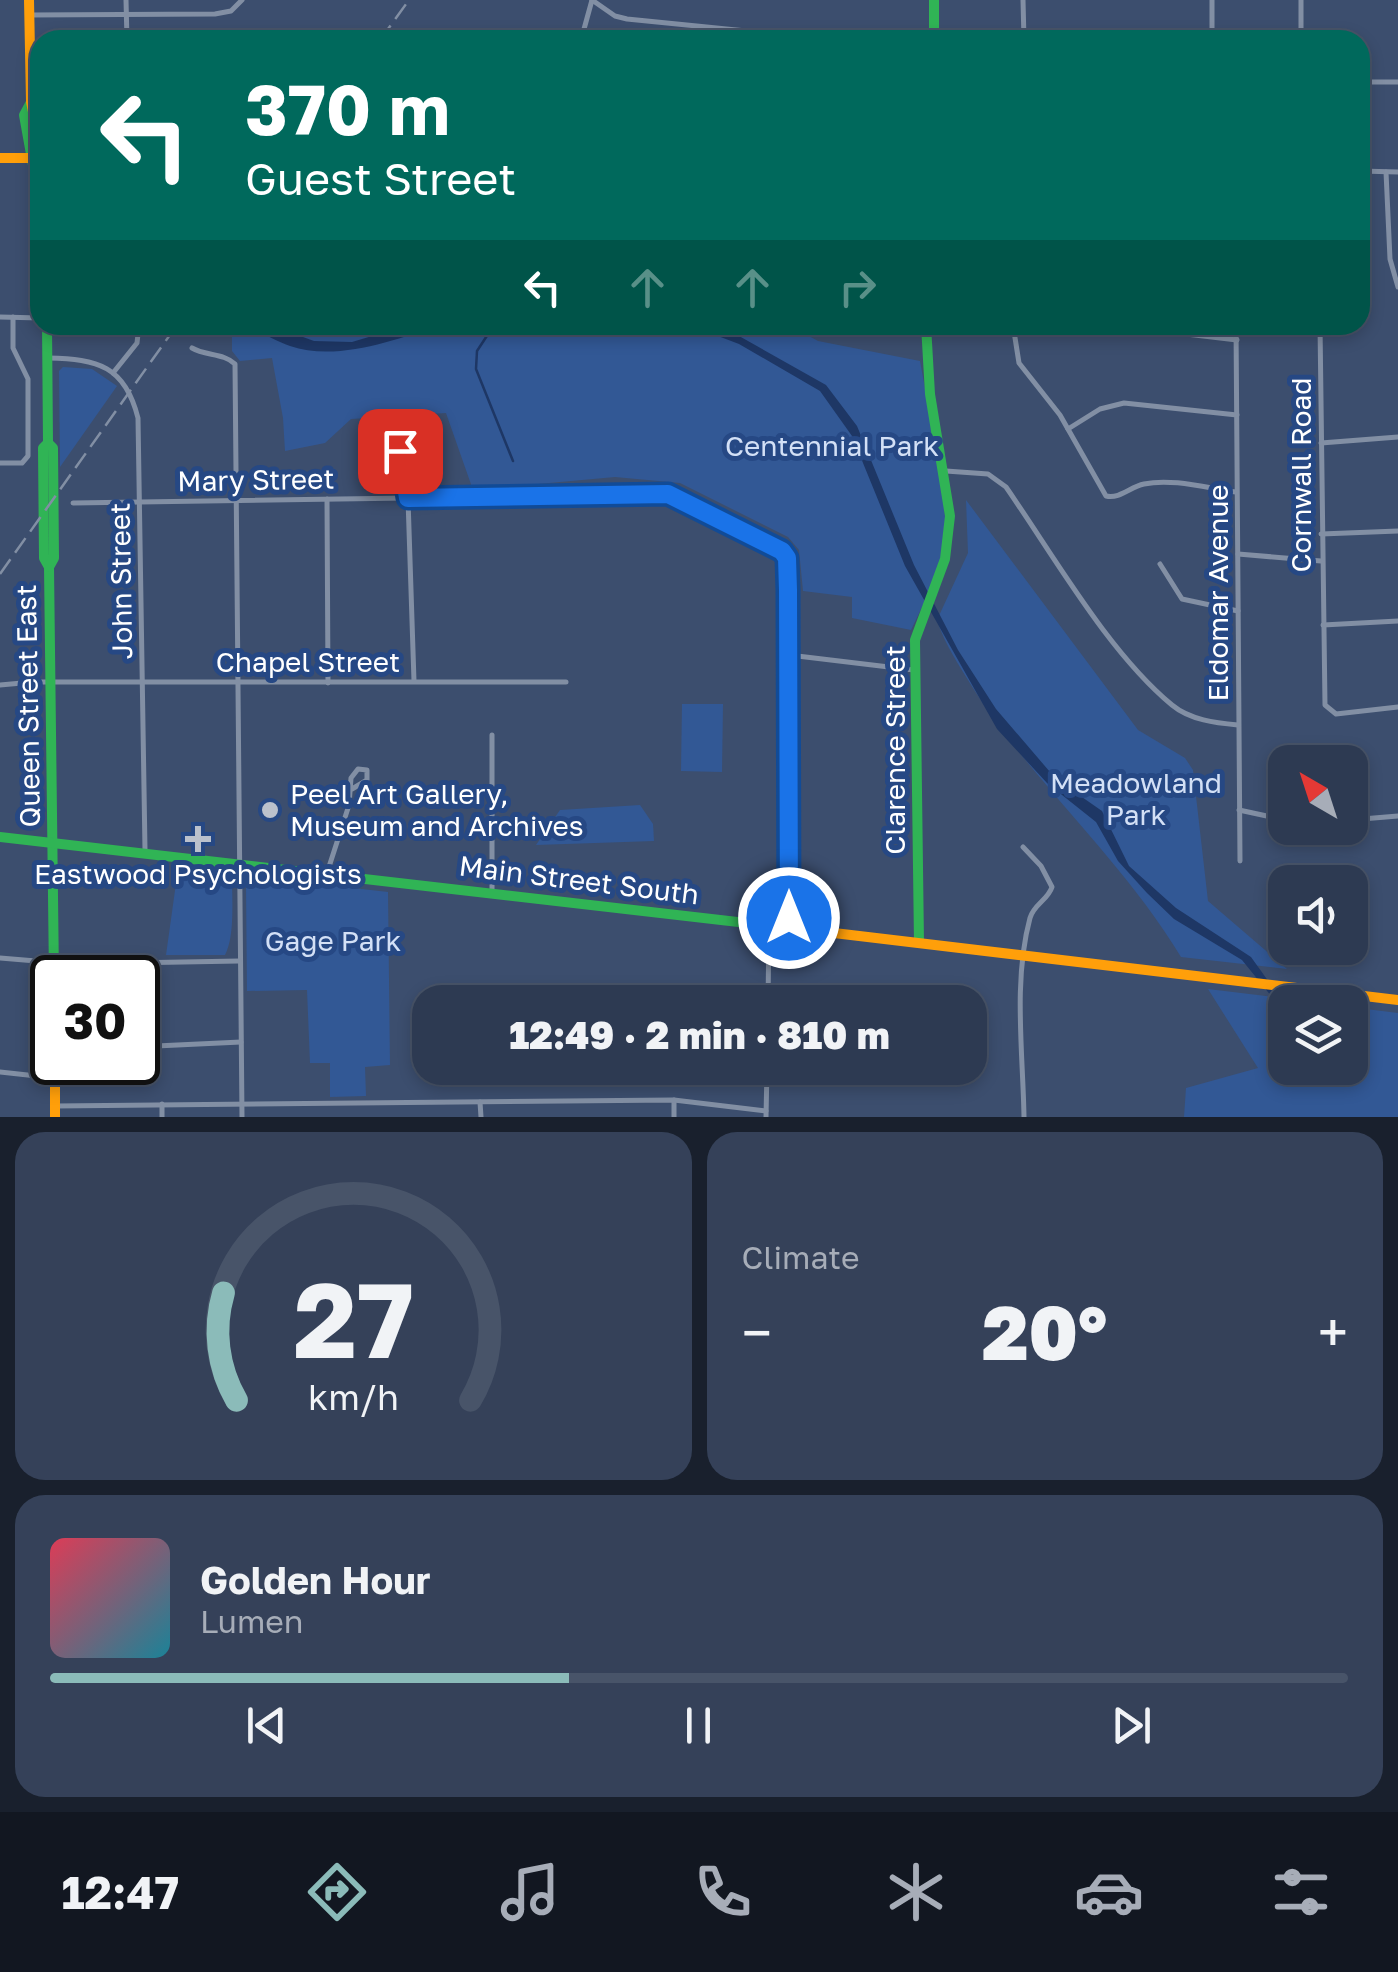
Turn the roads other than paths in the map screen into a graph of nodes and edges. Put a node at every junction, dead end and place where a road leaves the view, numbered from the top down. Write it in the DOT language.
graph roads {
  1 [pos="29,0"];
  2 [pos="126,0"];
  3 [pos="242,0"];
  4 [pos="592,0"];
  5 [pos="934,0"];
  6 [pos="1022,0"];
  7 [pos="1212,0"];
  8 [pos="1301,0"];
  9 [pos="29,15"];
  10 [pos="126,15"];
  11 [pos="126,30"];
  12 [pos="584,30"];
  13 [pos="737,30"];
  14 [pos="934,30"];
  15 [pos="1024,30"];
  16 [pos="1212,30"];
  17 [pos="1301,30"];
  18 [pos="30,58"];
  19 [pos="1370,82"];
  20 [pos="1398,82"];
  21 [pos="30,104"];
  22 [pos="30,138"];
  23 [pos="0,158"];
  24 [pos="30,158"];
  25 [pos="1370,172"];
  26 [pos="1386,172"];
  27 [pos="1398,172"];
  28 [pos="1398,288"];
  29 [pos="0,317"];
  30 [pos="13,317"];
  31 [pos="30,318"];
  32 [pos="48,335"];
  33 [pos="137,335"];
  34 [pos="927,335"];
  35 [pos="1015,335"];
  36 [pos="1195,335"];
  37 [pos="1237,335"];
  38 [pos="1320,335"];
  39 [pos="1237,340"];
  40 [pos="192,348"];
  41 [pos="48,358"];
  42 [pos="114,372"];
  43 [pos="1237,415"];
  44 [pos="1068,429"];
  45 [pos="1398,437"];
  46 [pos="1321,444"];
  47 [pos="0,463"];
  48 [pos="403,468"];
  49 [pos="946,471"];
  50 [pos="1237,492"];
  51 [pos="408,498"];
  52 [pos="327,499"];
  53 [pos="236,500"];
  54 [pos="140,502"];
  55 [pos="73,503"];
  56 [pos="1398,532"];
  57 [pos="1321,534"];
  58 [pos="1238,554"];
  59 [pos="1321,562"];
  60 [pos="1160,564"];
  61 [pos="1238,612"];
  62 [pos="1398,621"];
  63 [pos="1323,625"];
  64 [pos="789,656"];
  65 [pos="914,670"];
  66 [pos="414,681"];
  67 [pos="50,682"];
  68 [pos="143,682"];
  69 [pos="566,682"];
  70 [pos="237,683"];
  71 [pos="328,683"];
  72 [pos="0,685"];
  73 [pos="1398,708"];
  74 [pos="1238,725"];
  75 [pos="492,735"];
  76 [pos="352,789"];
  77 [pos="1239,810"];
  78 [pos="1268,816"];
  79 [pos="1398,816"];
  80 [pos="1368,818"];
  81 [pos="0,837"];
  82 [pos="52,843"];
  83 [pos="1023,846"];
  84 [pos="145,853"];
  85 [pos="240,862"];
  86 [pos="1240,862"];
  87 [pos="327,873"];
  88 [pos="492,893"];
  89 [pos="769,925"];
  90 [pos="789,927"];
  91 [pos="919,942"];
  92 [pos="54,955"];
  93 [pos="1024,956"];
  94 [pos="0,958"];
  95 [pos="30,960"];
  96 [pos="160,961"];
  97 [pos="239,961"];
  98 [pos="768,985"];
  99 [pos="1398,1000"];
  100 [pos="240,1042"];
  101 [pos="160,1046"];
  102 [pos="0,1072"];
  103 [pos="30,1075"];
  104 [pos="55,1085"];
  105 [pos="767,1085"];
  106 [pos="674,1100"];
  107 [pos="480,1102"];
  108 [pos="162,1104"];
  109 [pos="242,1105"];
  110 [pos="55,1111"];
  111 [pos="766,1114"];
  112 [pos="162,1117"];
  113 [pos="242,1117"];
  114 [pos="481,1117"];
  115 [pos="674,1117"];
  116 [pos="1024,1117"];
  1 -- 9 [label="main road"];
  2 -- 10 [label="street"];
  3 -- 10 [label="street"];
  4 -- 12 [label="street"];
  4 -- 13 [label="street"];
  5 -- 14 [label="main road"];
  6 -- 15 [label="street"];
  7 -- 16 [label="street"];
  8 -- 17 [label="street"];
  9 -- 10 [label="street"];
  9 -- 18 [label="main road"];
  10 -- 11 [label="street"];
  19 -- 20 [label="street"];
  21 -- 22 [label="main road"];
  23 -- 24 [label="main road"];
  25 -- 26 [label="street"];
  26 -- 27 [label="street"];
  26 -- 28 [label="street"];
  29 -- 30 [label="street"];
  30 -- 31 [label="street"];
  30 -- 47 [label="street"];
  32 -- 41 [label="main road, Queen Street East"];
  33 -- 42 [label="street"];
  34 -- 49 [label="main road, Clarence Street"];
  35 -- 44 [label="street"];
  36 -- 39 [label="street"];
  37 -- 39 [label="street, Eldomar Avenue"];
  38 -- 46 [label="street, Cornwall Road"];
  39 -- 43 [label="street, Eldomar Avenue"];
  40 -- 53 [label="street"];
  41 -- 42 [label="street"];
  41 -- 67 [label="main road, Queen Street East"];
  42 -- 54 [label="street, John Street"];
  43 -- 44 [label="street"];
  43 -- 50 [label="street, Eldomar Avenue"];
  44 -- 50 [label="street"];
  45 -- 46 [label="street"];
  46 -- 57 [label="street, Cornwall Road"];
  48 -- 51 [label="street"];
  49 -- 65 [label="main road, Clarence Street"];
  49 -- 74 [label="street"];
  50 -- 58 [label="street, Eldomar Avenue"];
  51 -- 52 [label="street, Mary Street"];
  51 -- 64 [label="street, Mary Street"];
  51 -- 66 [label="street"];
  52 -- 53 [label="street, Mary Street"];
  52 -- 71 [label="street"];
  53 -- 54 [label="street, Mary Street"];
  53 -- 70 [label="street"];
  54 -- 55 [label="street, Mary Street"];
  54 -- 68 [label="street, John Street"];
  56 -- 57 [label="street"];
  57 -- 59 [label="street, Cornwall Road"];
  58 -- 59 [label="street"];
  58 -- 61 [label="street, Eldomar Avenue"];
  59 -- 63 [label="street, Cornwall Road"];
  60 -- 61 [label="street"];
  61 -- 74 [label="street, Eldomar Avenue"];
  62 -- 63 [label="street"];
  63 -- 73 [label="street, Cornwall Road"];
  64 -- 65 [label="street"];
  64 -- 90 [label="street, Mary Street"];
  65 -- 91 [label="main road, Clarence Street"];
  66 -- 69 [label="street, Chapel Street"];
  66 -- 71 [label="street, Chapel Street"];
  67 -- 68 [label="street, Chapel Street"];
  67 -- 72 [label="street, Chapel Street"];
  67 -- 82 [label="main road, Queen Street East"];
  68 -- 70 [label="street, Chapel Street"];
  68 -- 84 [label="street, John Street"];
  70 -- 71 [label="street, Chapel Street"];
  70 -- 85 [label="street"];
  74 -- 77 [label="street, Eldomar Avenue"];
  75 -- 88 [label="street"];
  76 -- 87 [label="street"];
  77 -- 78 [label="street"];
  77 -- 86 [label="street, Eldomar Avenue"];
  79 -- 80 [label="street"];
  81 -- 82 [label="main road, Main Street South"];
  82 -- 84 [label="main road, Main Street South"];
  82 -- 92 [label="main road, Queen Street East"];
  83 -- 93 [label="street"];
  84 -- 85 [label="main road, Main Street South"];
  85 -- 87 [label="main road, Main Street South"];
  85 -- 97 [label="street"];
  87 -- 88 [label="main road, Main Street South"];
  88 -- 89 [label="main road, Main Street South"];
  89 -- 90 [label="main road, Main Street South"];
  89 -- 98 [label="street"];
  90 -- 91 [label="main road, Main Street South"];
  91 -- 93 [label="main road, Main Street South"];
  93 -- 99 [label="main road, Main Street South"];
  93 -- 116 [label="street"];
  94 -- 95 [label="street"];
  96 -- 97 [label="street"];
  97 -- 100 [label="street"];
  100 -- 101 [label="street"];
  100 -- 109 [label="street"];
  102 -- 103 [label="street"];
  104 -- 110 [label="main road"];
  105 -- 111 [label="street"];
  106 -- 107 [label="street"];
  106 -- 111 [label="street"];
  106 -- 115 [label="street"];
  107 -- 109 [label="street"];
  107 -- 114 [label="street"];
  108 -- 109 [label="street"];
  108 -- 110 [label="street"];
  108 -- 112 [label="street"];
  109 -- 113 [label="street"];
}
